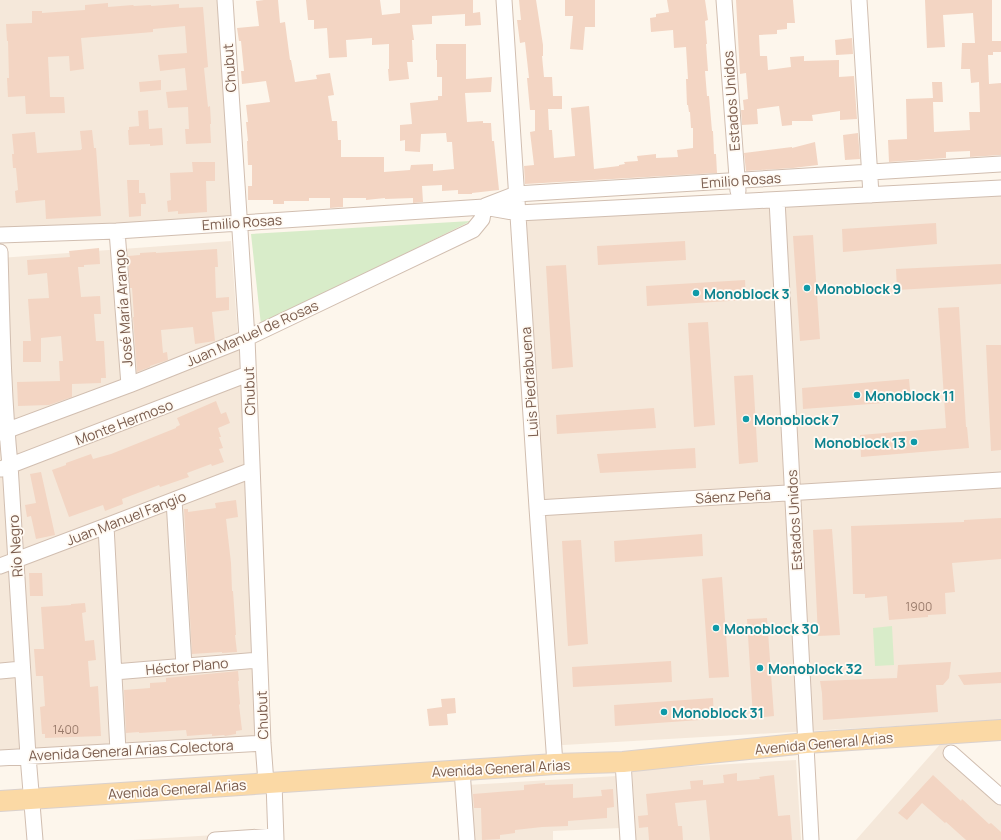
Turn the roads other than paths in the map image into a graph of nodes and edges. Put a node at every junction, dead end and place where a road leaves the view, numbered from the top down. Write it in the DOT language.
graph roads {
  1 [pos="225,0"];
  2 [pos="504,0"];
  3 [pos="724,0"];
  4 [pos="859,0"];
  5 [pos="1001,164"];
  6 [pos="870,172"];
  7 [pos="737,181"];
  8 [pos="1001,188"];
  9 [pos="516,194"];
  10 [pos="871,195"];
  11 [pos="777,200"];
  12 [pos="738,202"];
  13 [pos="484,207"];
  14 [pos="518,213"];
  15 [pos="239,222"];
  16 [pos="117,230"];
  17 [pos="0,235"];
  18 [pos="0,252"];
  19 [pos="247,338"];
  20 [pos="1,360"];
  21 [pos="248,374"];
  22 [pos="129,385"];
  23 [pos="3,431"];
  24 [pos="5,467"];
  25 [pos="252,470"];
  26 [pos="1001,480"];
  27 [pos="792,492"];
  28 [pos="174,500"];
  29 [pos="537,508"];
  30 [pos="106,526"];
  31 [pos="16,560"];
  32 [pos="0,566"];
  33 [pos="259,660"];
  34 [pos="184,666"];
  35 [pos="22,669"];
  36 [pos="0,671"];
  37 [pos="114,672"];
  38 [pos="1001,730"];
  39 [pos="263,743"];
  40 [pos="806,743"];
  41 [pos="118,751"];
  42 [pos="951,753"];
  43 [pos="28,756"];
  44 [pos="0,758"];
  45 [pos="623,762"];
  46 [pos="555,764"];
  47 [pos="462,770"];
  48 [pos="270,783"];
  49 [pos="1001,797"];
  50 [pos="32,799"];
  51 [pos="0,801"];
  52 [pos="276,838"];
  53 [pos="35,840"];
  54 [pos="215,840"];
  55 [pos="467,840"];
  56 [pos="628,840"];
  57 [pos="811,840"];
  1 -- 15 [label="street, Chubut"];
  2 -- 9 [label="street, Luis Piedrabuena"];
  3 -- 7 [label="street, Estados Unidos"];
  4 -- 6 [label="street"];
  5 -- 6 [label="street, Emilio Rosas"];
  6 -- 7 [label="street, Emilio Rosas"];
  6 -- 10 [label="street"];
  7 -- 9 [label="street, Emilio Rosas"];
  7 -- 12 [label="street, Estados Unidos"];
  8 -- 10 [label="street, Emilio Rosas"];
  9 -- 13 [label="street, Emilio Rosas"];
  9 -- 14 [label="street, Luis Piedrabuena"];
  10 -- 11 [label="street, Emilio Rosas"];
  11 -- 12 [label="street, Emilio Rosas"];
  11 -- 27 [label="street, Estados Unidos"];
  12 -- 14 [label="street, Emilio Rosas"];
  13 -- 14 [label="street, Emilio Rosas"];
  13 -- 15 [label="street, Emilio Rosas"];
  13 -- 19 [label="street, Juan Manuel de Rosas"];
  14 -- 29 [label="street, Luis Piedrabuena"];
  15 -- 16 [label="street, Emilio Rosas"];
  15 -- 19 [label="street, Chubut"];
  16 -- 17 [label="street, Emilio Rosas"];
  16 -- 22 [label="street, José María Arango"];
  18 -- 20 [label="street, Río Negro"];
  19 -- 21 [label="street, Chubut"];
  19 -- 22 [label="street, Juan Manuel de Rosas"];
  20 -- 23 [label="street, Río Negro"];
  21 -- 24 [label="street, Monte Hermoso"];
  21 -- 25 [label="street, Chubut"];
  22 -- 23 [label="street, Juan Manuel de Rosas"];
  23 -- 24 [label="street, Río Negro"];
  24 -- 31 [label="street, Río Negro"];
  25 -- 28 [label="street, Juan Manuel Fangio"];
  25 -- 33 [label="street, Chubut"];
  26 -- 27 [label="street, Sáenz Peña"];
  27 -- 29 [label="street, Sáenz Peña"];
  27 -- 40 [label="street, Estados Unidos"];
  28 -- 30 [label="street, Juan Manuel Fangio"];
  28 -- 34 [label="street"];
  29 -- 46 [label="street, Luis Piedrabuena"];
  30 -- 31 [label="street, Juan Manuel Fangio"];
  30 -- 37 [label="street"];
  31 -- 32 [label="street, Juan Manuel Fangio"];
  31 -- 35 [label="street, Río Negro"];
  33 -- 34 [label="street, Héctor Plano"];
  33 -- 39 [label="street, Chubut"];
  34 -- 37 [label="street, Héctor Plano"];
  35 -- 36 [label="street"];
  35 -- 43 [label="street, Río Negro"];
  37 -- 41 [label="street"];
  38 -- 40 [label="main road, Avenida General Arias"];
  39 -- 41 [label="street, Avenida General Arias Colectora"];
  39 -- 48 [label="street, Chubut"];
  40 -- 45 [label="main road, Avenida General Arias"];
  40 -- 57 [label="street, Estados Unidos"];
  41 -- 43 [label="street, Avenida General Arias Colectora"];
  42 -- 49 [label="street"];
  43 -- 44 [label="street, Avenida General Arias Colectora"];
  43 -- 50 [label="street, Río Negro"];
  45 -- 46 [label="main road, Avenida General Arias"];
  45 -- 56 [label="street"];
  46 -- 47 [label="main road, Avenida General Arias"];
  47 -- 48 [label="main road, Avenida General Arias"];
  47 -- 55 [label="street"];
  48 -- 50 [label="main road, Avenida General Arias"];
  48 -- 52 [label="street, Chubut"];
  50 -- 51 [label="main road, Avenida General Arias"];
  50 -- 53 [label="street, Río Negro"];
  52 -- 54 [label="street"];
}
